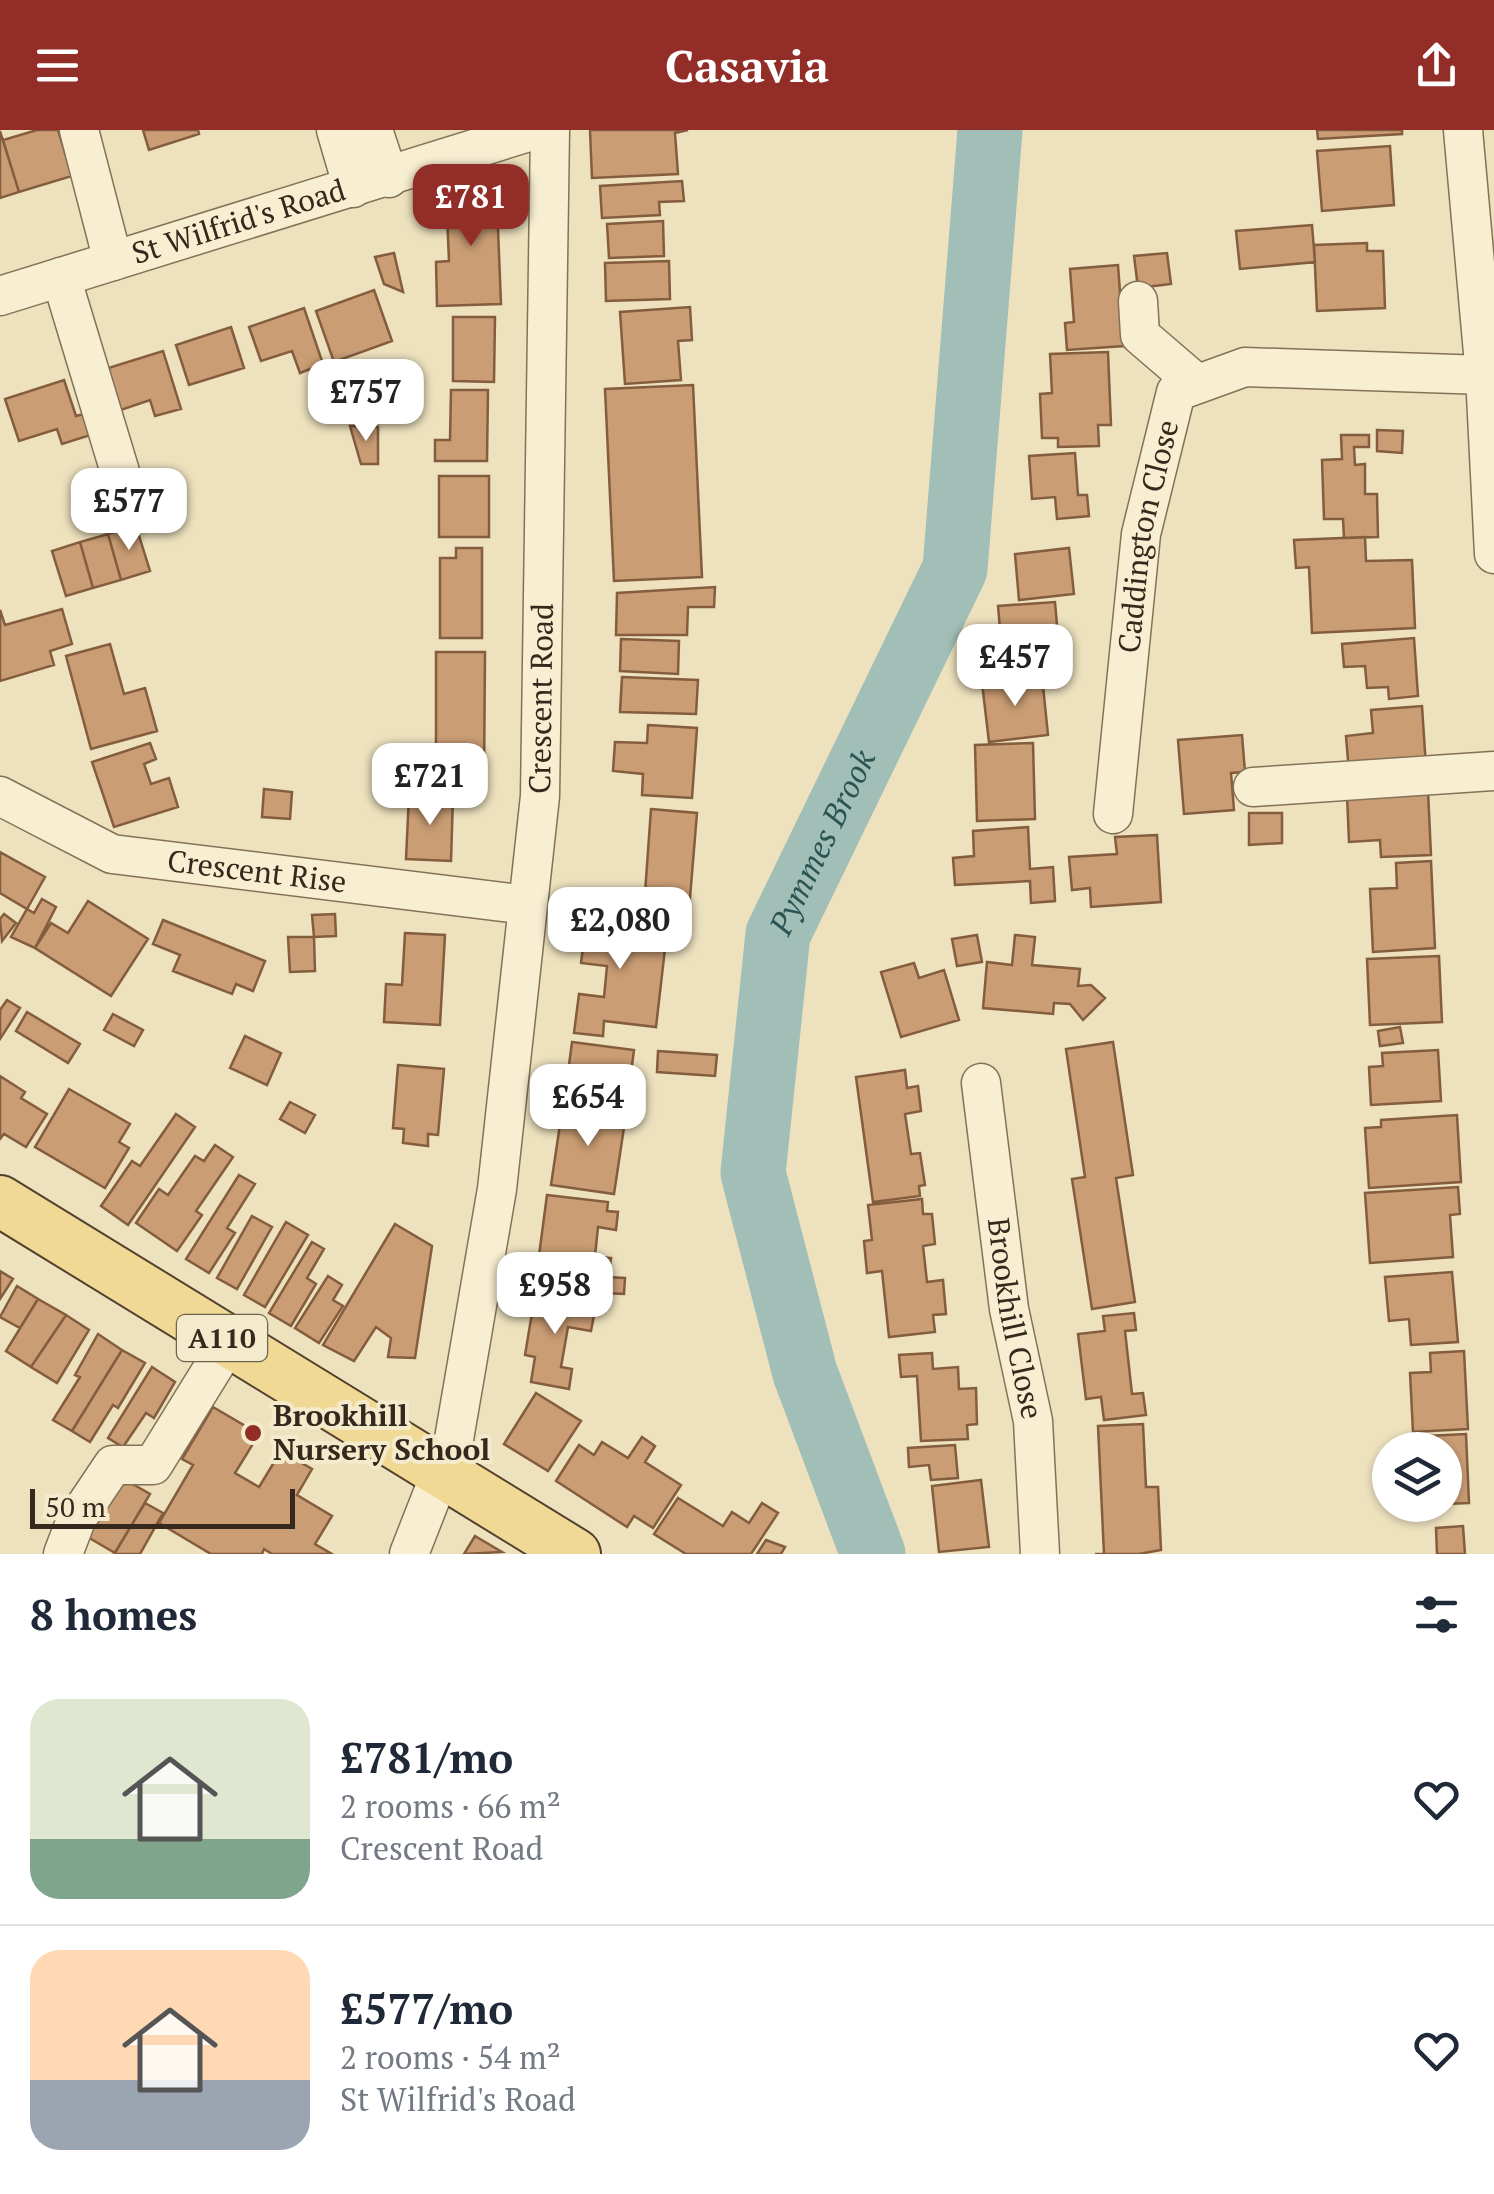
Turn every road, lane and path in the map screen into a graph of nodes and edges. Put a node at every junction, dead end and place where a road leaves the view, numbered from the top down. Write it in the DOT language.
graph roads {
  1 [pos="79,130"];
  2 [pos="336,130"];
  3 [pos="373,130"];
  4 [pos="535,130"];
  5 [pos="550,130"];
  6 [pos="1463,130"];
  7 [pos="389,178"];
  8 [pos="353,188"];
  9 [pos="1481,196"];
  10 [pos="113,261"];
  11 [pos="61,277"];
  12 [pos="0,296"];
  13 [pos="1138,300"];
  14 [pos="1485,375"];
  15 [pos="1198,384"];
  16 [pos="130,505"];
  17 [pos="1493,514"];
  18 [pos="1494,554"];
  19 [pos="1494,772"];
  20 [pos="1254,787"];
  21 [pos="0,796"];
  22 [pos="1112,814"];
  23 [pos="527,905"];
  24 [pos="981,1083"];
  25 [pos="0,1201"];
  26 [pos="229,1342"];
  27 [pos="444,1474"];
  28 [pos="63,1554"];
  29 [pos="409,1554"];
  30 [pos="574,1554"];
  31 [pos="1040,1554"];
  1 -- 10 [label="street"];
  2 -- 8 [label="street"];
  3 -- 7 [label="street"];
  4 -- 7 [label="street, St Wilfrid's Road"];
  5 -- 23 [label="street, Crescent Road"];
  6 -- 9 [label="street"];
  7 -- 8 [label="street, St Wilfrid's Road"];
  8 -- 10 [label="street, St Wilfrid's Road"];
  9 -- 14 [label="street"];
  10 -- 11 [label="street, St Wilfrid's Road"];
  11 -- 12 [label="street, St Wilfrid's Road"];
  11 -- 16 [label="street"];
  13 -- 15 [label="street"];
  14 -- 15 [label="street, Caddington Close"];
  14 -- 17 [label="street"];
  15 -- 22 [label="street, Caddington Close"];
  17 -- 18 [label="street"];
  19 -- 20 [label="street"];
  21 -- 23 [label="street, Crescent Rise"];
  23 -- 27 [label="street, Crescent Road"];
  24 -- 31 [label="street, Brookhill Close"];
  25 -- 26 [label="main road, A110"];
  26 -- 27 [label="main road, A110"];
  26 -- 28 [label="street"];
  27 -- 29 [label="street, Crescent Road"];
  27 -- 30 [label="main road, A110"];
}
